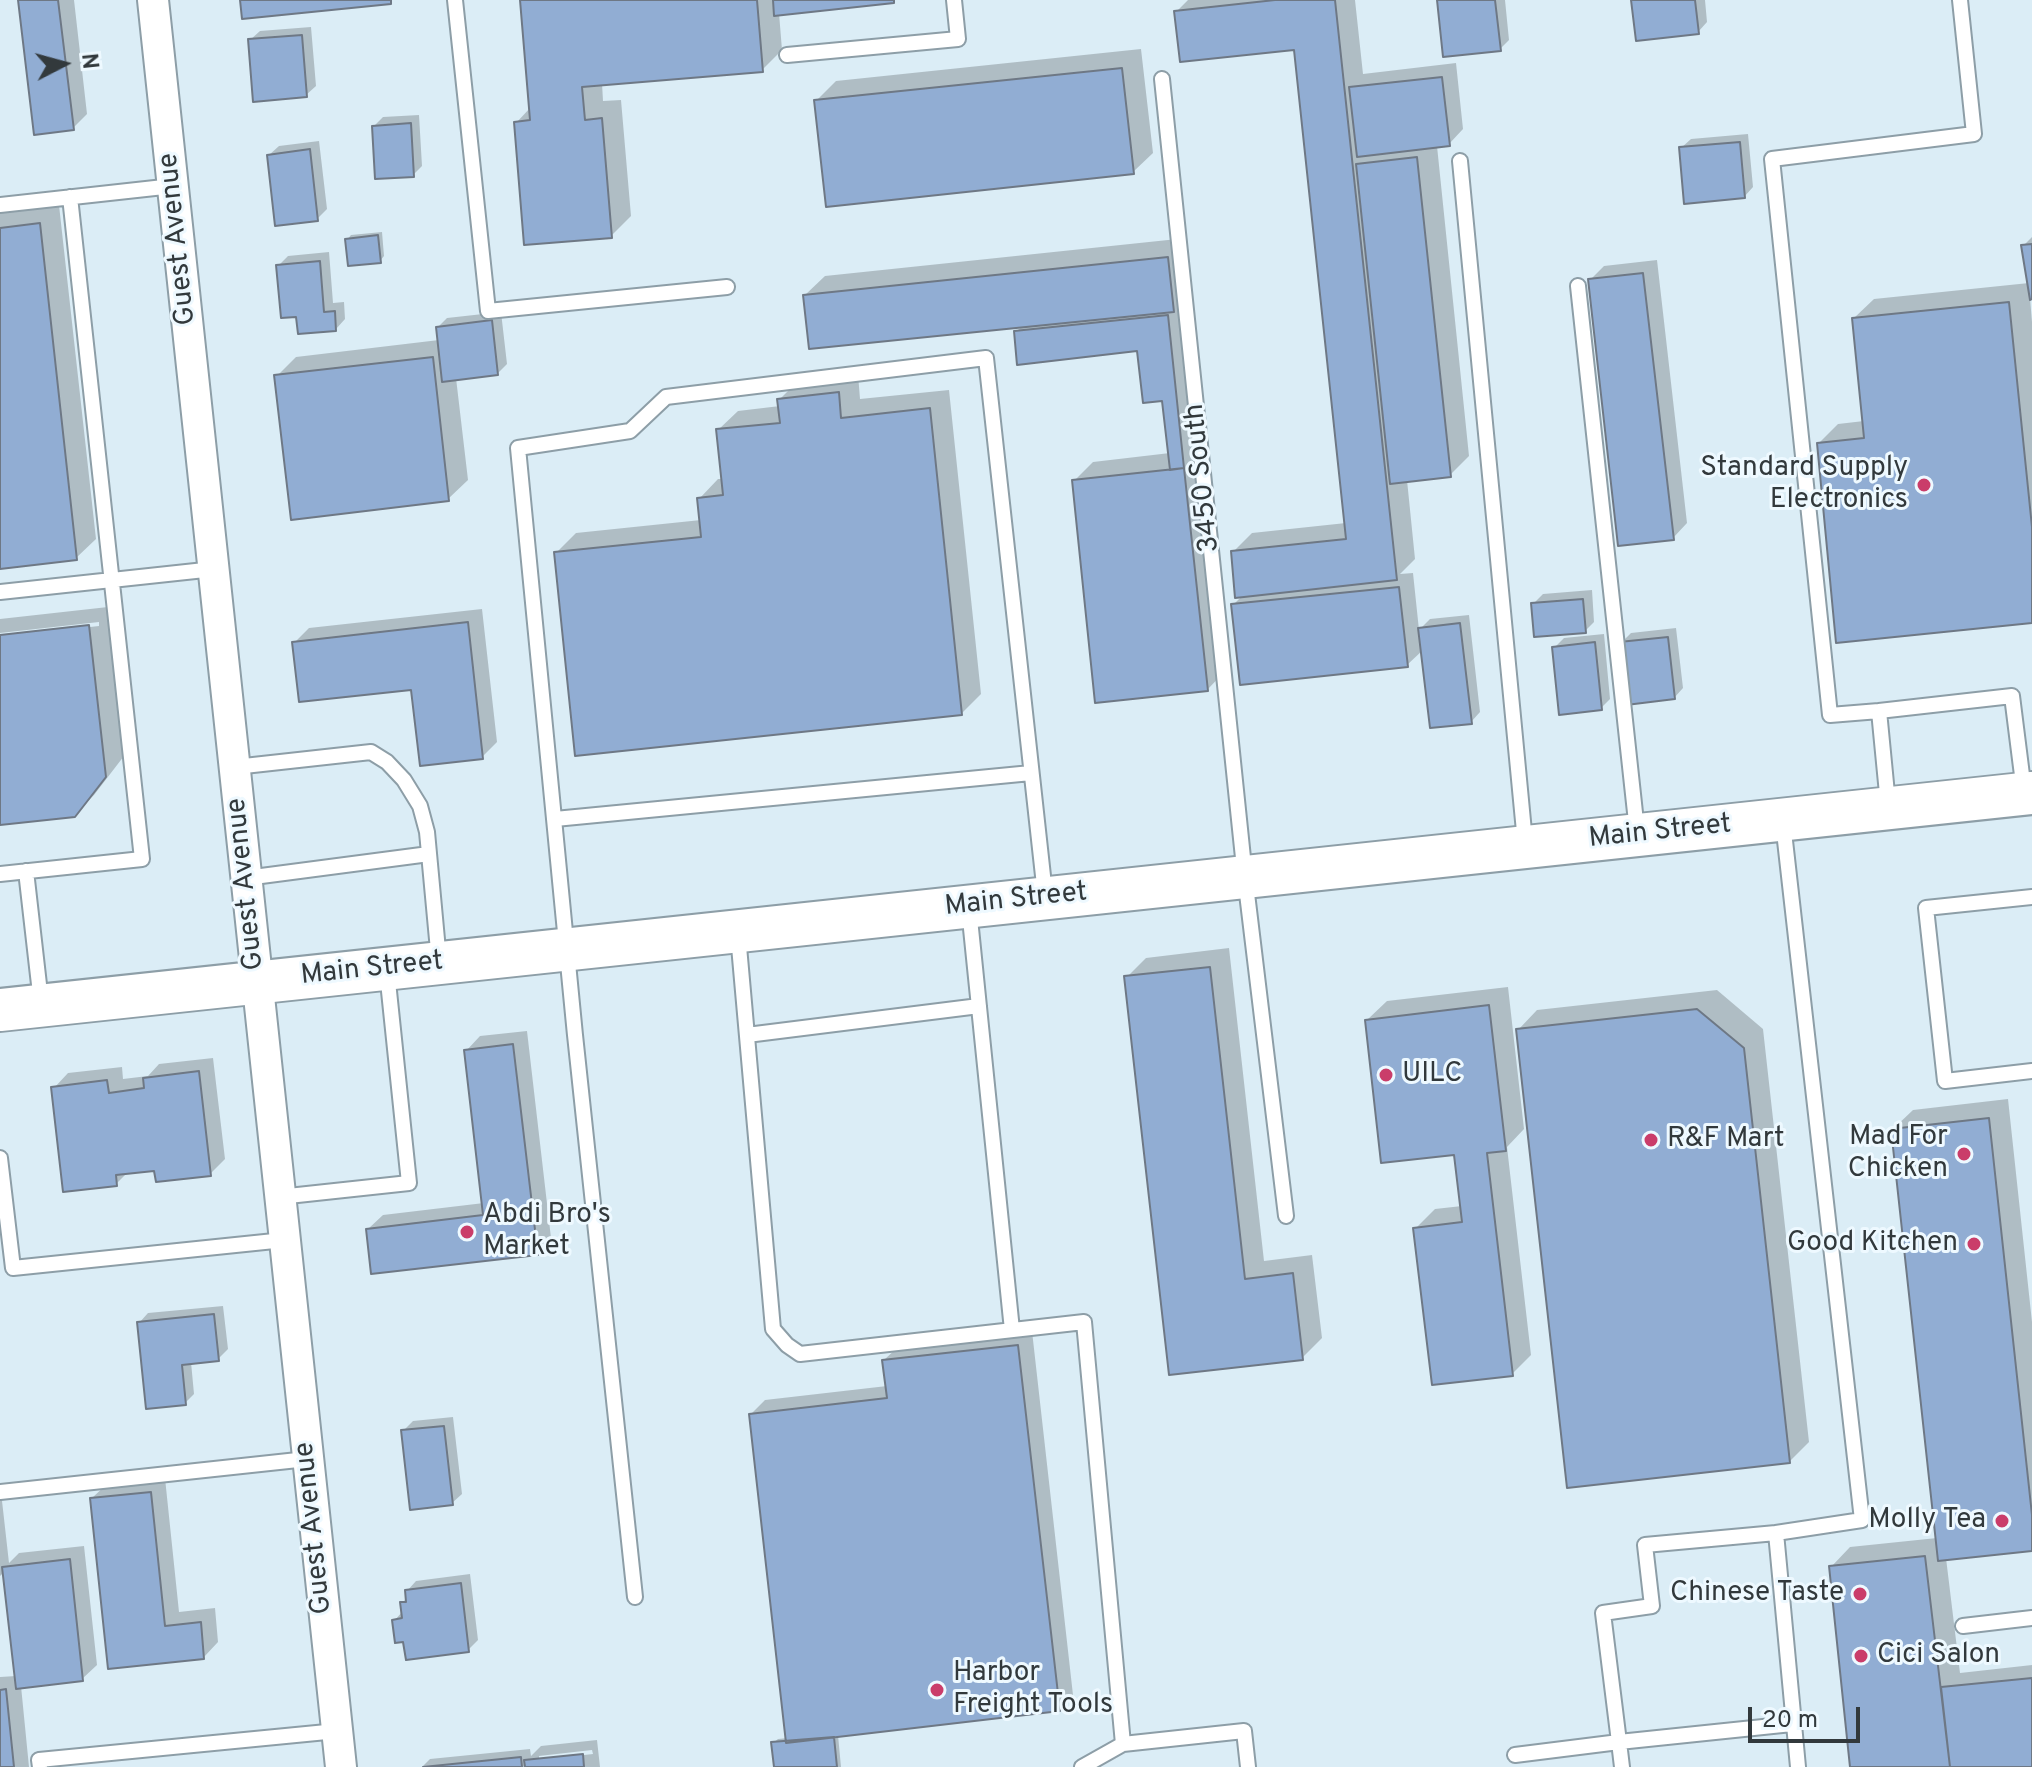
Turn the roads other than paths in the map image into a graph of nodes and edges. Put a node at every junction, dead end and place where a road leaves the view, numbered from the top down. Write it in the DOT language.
graph roads {
  1 [pos="153,0"];
  2 [pos="455,0"];
  3 [pos="954,0"];
  4 [pos="1960,0"];
  5 [pos="787,55"];
  6 [pos="1162,79"];
  7 [pos="1460,161"];
  8 [pos="173,186"];
  9 [pos="70,197"];
  10 [pos="0,205"];
  11 [pos="1578,286"];
  12 [pos="727,287"];
  13 [pos="214,569"];
  14 [pos="112,579"];
  15 [pos="0,592"];
  16 [pos="1879,711"];
  17 [pos="235,767"];
  18 [pos="1031,773"];
  19 [pos="2028,794"];
  20 [pos="1888,808"];
  21 [pos="555,819"];
  22 [pos="1783,820"];
  23 [pos="1638,835"];
  24 [pos="1526,847"];
  25 [pos="429,854"];
  26 [pos="26,871"];
  27 [pos="0,874"];
  28 [pos="1245,877"];
  29 [pos="246,878"];
  30 [pos="2032,897"];
  31 [pos="1045,898"];
  32 [pos="969,906"];
  33 [pos="738,931"];
  34 [pos="568,949"];
  35 [pos="440,962"];
  36 [pos="387,968"];
  37 [pos="257,983"];
  38 [pos="42,1005"];
  39 [pos="979,1006"];
  40 [pos="0,1010"];
  41 [pos="747,1035"];
  42 [pos="2032,1071"];
  43 [pos="0,1158"];
  44 [pos="279,1197"];
  45 [pos="1286,1216"];
  46 [pos="284,1240"];
  47 [pos="1012,1330"];
  48 [pos="307,1459"];
  49 [pos="0,1492"];
  50 [pos="1776,1533"];
  51 [pos="635,1597"];
  52 [pos="2032,1618"];
  53 [pos="1963,1626"];
  54 [pos="1792,1724"];
  55 [pos="337,1731"];
  56 [pos="1619,1742"];
  57 [pos="1123,1744"];
  58 [pos="1515,1755"];
  59 [pos="40,1767"];
  60 [pos="341,1767"];
  61 [pos="1082,1767"];
  62 [pos="1248,1767"];
  63 [pos="1622,1767"];
  64 [pos="1798,1767"];
  1 -- 8 [label="street, Guest Avenue"];
  2 -- 12 [label="lane"];
  3 -- 5 [label="lane"];
  4 -- 16 [label="lane"];
  6 -- 28 [label="lane, 3450 South"];
  7 -- 24 [label="lane"];
  8 -- 9 [label="lane"];
  8 -- 13 [label="street, Guest Avenue"];
  9 -- 10 [label="lane"];
  9 -- 14 [label="lane"];
  11 -- 23 [label="lane"];
  13 -- 14 [label="lane"];
  13 -- 17 [label="street, Guest Avenue"];
  14 -- 15 [label="lane"];
  14 -- 26 [label="lane"];
  16 -- 19 [label="lane"];
  16 -- 20 [label="lane"];
  17 -- 25 [label="lane"];
  17 -- 29 [label="street, Guest Avenue"];
  18 -- 21 [label="lane"];
  18 -- 21 [label="lane"];
  18 -- 31 [label="lane"];
  19 -- 20 [label="street, Main Street"];
  20 -- 22 [label="street, Main Street"];
  21 -- 34 [label="lane"];
  22 -- 23 [label="street, Main Street"];
  22 -- 50 [label="lane"];
  23 -- 24 [label="street, Main Street"];
  24 -- 28 [label="street, Main Street"];
  25 -- 29 [label="lane"];
  25 -- 35 [label="lane"];
  26 -- 27 [label="lane"];
  26 -- 38 [label="lane"];
  28 -- 31 [label="street, Main Street"];
  28 -- 45 [label="lane, 3450 South"];
  29 -- 37 [label="street, Guest Avenue"];
  30 -- 42 [label="lane"];
  31 -- 32 [label="street, Main Street"];
  32 -- 33 [label="street, Main Street"];
  32 -- 39 [label="lane"];
  33 -- 34 [label="street, Main Street"];
  33 -- 41 [label="lane"];
  34 -- 35 [label="street, Main Street"];
  34 -- 51 [label="lane"];
  35 -- 36 [label="street, Main Street"];
  36 -- 37 [label="street, Main Street"];
  36 -- 44 [label="lane"];
  37 -- 38 [label="street, Main Street"];
  37 -- 44 [label="street, Guest Avenue"];
  38 -- 40 [label="street, Main Street"];
  39 -- 41 [label="lane"];
  39 -- 47 [label="lane"];
  41 -- 47 [label="lane"];
  43 -- 46 [label="lane"];
  44 -- 46 [label="street, Guest Avenue"];
  46 -- 48 [label="street, Guest Avenue"];
  47 -- 57 [label="lane"];
  48 -- 49 [label="lane"];
  48 -- 55 [label="street, Guest Avenue"];
  50 -- 54 [label="lane"];
  50 -- 56 [label="lane"];
  52 -- 53 [label="lane"];
  54 -- 56 [label="lane"];
  54 -- 64 [label="lane"];
  55 -- 59 [label="lane"];
  55 -- 60 [label="street, Guest Avenue"];
  56 -- 58 [label="lane"];
  56 -- 63 [label="lane"];
  57 -- 61 [label="lane"];
  57 -- 62 [label="lane"];
}
